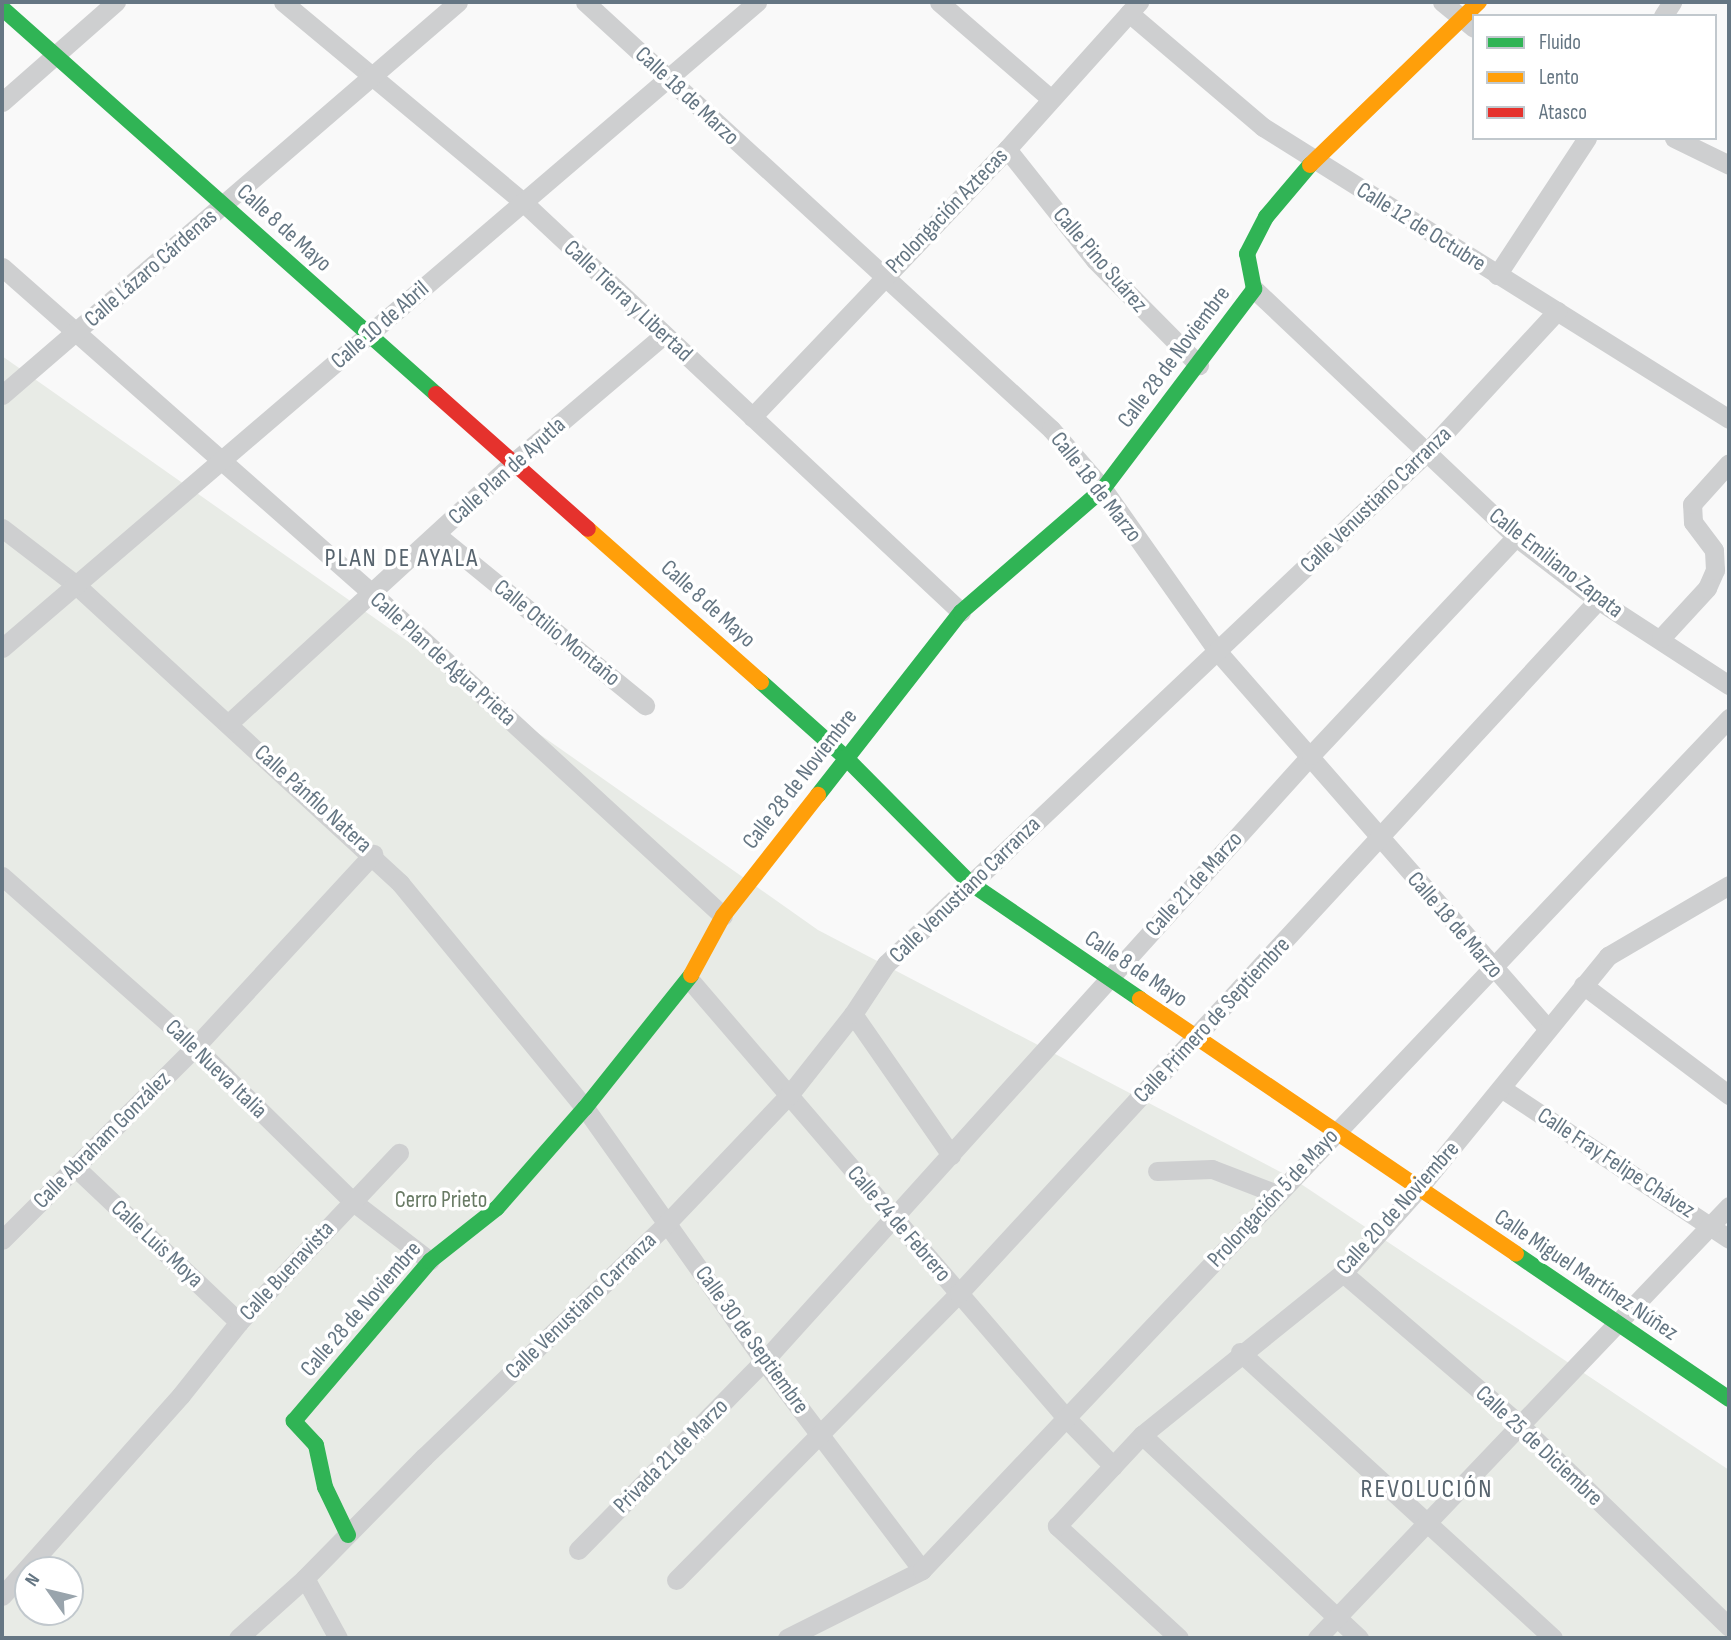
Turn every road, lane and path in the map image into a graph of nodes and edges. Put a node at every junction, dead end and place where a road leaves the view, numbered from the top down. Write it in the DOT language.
graph roads {
  1 [pos="117,2"];
  2 [pos="283,2"];
  3 [pos="458,2"];
  4 [pos="585,2"];
  5 [pos="757,2"];
  6 [pos="939,2"];
  7 [pos="1442,2"];
  8 [pos="2,8"];
  9 [pos="1134,8"];
  10 [pos="1467,24"];
  11 [pos="54,55"];
  12 [pos="372,78"];
  13 [pos="667,78"];
  14 [pos="1051,99"];
  15 [pos="2,102"];
  16 [pos="1586,140"];
  17 [pos="1678,140"];
  18 [pos="1007,149"];
  19 [pos="1315,160"];
  20 [pos="1729,165"];
  21 [pos="523,202"];
  22 [pos="225,205"];
  23 [pos="2,267"];
  24 [pos="1497,275"];
  25 [pos="885,277"];
  26 [pos="1254,289"];
  27 [pos="1558,312"];
  28 [pos="77,332"];
  29 [pos="369,335"];
  30 [pos="664,335"];
  31 [pos="1199,365"];
  32 [pos="2,395"];
  33 [pos="751,417"];
  34 [pos="1729,419"];
  35 [pos="1425,454"];
  36 [pos="222,460"];
  37 [pos="514,462"];
  38 [pos="1729,463"];
  39 [pos="1103,489"];
  40 [pos="2,528"];
  41 [pos="437,535"];
  42 [pos="1516,537"];
  43 [pos="75,584"];
  44 [pos="373,595"];
  45 [pos="1598,600"];
  46 [pos="961,612"];
  47 [pos="1661,638"];
  48 [pos="2,648"];
  49 [pos="1219,652"];
  50 [pos="1729,685"];
  51 [pos="645,705"];
  52 [pos="1729,718"];
  53 [pos="229,723"];
  54 [pos="1311,755"];
  55 [pos="845,757"];
  56 [pos="1379,836"];
  57 [pos="373,855"];
  58 [pos="2,876"];
  59 [pos="970,883"];
  60 [pos="1729,885"];
  61 [pos="723,916"];
  62 [pos="1490,966"];
  63 [pos="1109,978"];
  64 [pos="689,979"];
  65 [pos="1583,985"];
  66 [pos="853,1014"];
  67 [pos="1548,1029"];
  68 [pos="1196,1038"];
  69 [pos="195,1047"];
  70 [pos="1502,1087"];
  71 [pos="789,1095"];
  72 [pos="1729,1095"];
  73 [pos="585,1108"];
  74 [pos="1334,1133"];
  75 [pos="399,1153"];
  76 [pos="951,1155"];
  77 [pos="75,1167"];
  78 [pos="1157,1171"];
  79 [pos="1418,1189"];
  80 [pos="1277,1195"];
  81 [pos="352,1200"];
  82 [pos="1729,1206"];
  83 [pos="894,1218"];
  84 [pos="667,1223"];
  85 [pos="1710,1226"];
  86 [pos="1729,1239"];
  87 [pos="2,1240"];
  88 [pos="430,1261"];
  89 [pos="1343,1273"];
  90 [pos="959,1293"];
  91 [pos="239,1322"];
  92 [pos="1618,1323"];
  93 [pos="1240,1352"];
  94 [pos="764,1361"];
  95 [pos="1729,1399"];
  96 [pos="1068,1419"];
  97 [pos="1519,1424"];
  98 [pos="1142,1435"];
  99 [pos="822,1436"];
  100 [pos="1113,1466"];
  101 [pos="1427,1522"];
  102 [pos="348,1535"];
  103 [pos="578,1550"];
  104 [pos="922,1570"];
  105 [pos="305,1578"];
  106 [pos="676,1580"];
  107 [pos="2,1596"];
  108 [pos="1336,1617"];
  109 [pos="1729,1627"];
  110 [pos="238,1638"];
  111 [pos="338,1638"];
  112 [pos="788,1638"];
  113 [pos="1179,1638"];
  114 [pos="1317,1638"];
  115 [pos="1359,1638"];
  116 [pos="1553,1638"];
  1 -- 11 [label="street"];
  2 -- 12 [label="street, Calle Tierra y Libertad"];
  3 -- 12 [label="street, Calle Lázaro Cárdenas"];
  4 -- 13 [label="street, Calle 18 de Marzo"];
  5 -- 13 [label="street, Calle 10 de Abril"];
  6 -- 14 [label="street"];
  7 -- 10 [label="street"];
  8 -- 11 [label="street, Calle 8 de Mayo"];
  9 -- 14 [label="street, Prolongación Aztecas"];
  9 -- 19 [label="street, Calle 12 de Octubre"];
  10 -- 19 [label="street, Calle 28 de Noviembre"];
  11 -- 15 [label="street"];
  11 -- 22 [label="street, Calle 8 de Mayo"];
  12 -- 21 [label="street, Calle Tierra y Libertad"];
  12 -- 22 [label="street, Calle Lázaro Cárdenas"];
  13 -- 21 [label="street, Calle 10 de Abril"];
  13 -- 25 [label="street, Calle 18 de Marzo"];
  14 -- 18 [label="street, Prolongación Aztecas"];
  16 -- 24 [label="street"];
  17 -- 20 [label="street"];
  18 -- 25 [label="street, Prolongación Aztecas"];
  18 -- 31 [label="street, Calle Pino Suárez"];
  19 -- 24 [label="street, Calle 12 de Octubre"];
  19 -- 26 [label="street, Calle 28 de Noviembre"];
  21 -- 29 [label="street, Calle 10 de Abril"];
  21 -- 30 [label="street, Calle Tierra y Libertad"];
  22 -- 28 [label="street, Calle Lázaro Cárdenas"];
  22 -- 29 [label="street, Calle 8 de Mayo"];
  23 -- 28 [label="street, Calle Plan de Agua Prieta"];
  24 -- 27 [label="street, Calle 12 de Octubre"];
  25 -- 33 [label="street, Prolongación Aztecas"];
  25 -- 39 [label="street, Calle 18 de Marzo"];
  26 -- 31 [label="street, Calle 28 de Noviembre"];
  26 -- 35 [label="street, Calle Emiliano Zapata"];
  27 -- 34 [label="street, Calle 12 de Octubre"];
  27 -- 35 [label="street, Calle Venustiano Carranza"];
  28 -- 32 [label="street, Calle Lázaro Cárdenas"];
  28 -- 36 [label="street, Calle Plan de Agua Prieta"];
  29 -- 36 [label="street, Calle 10 de Abril"];
  29 -- 37 [label="street, Calle 8 de Mayo"];
  30 -- 33 [label="street, Calle Tierra y Libertad"];
  30 -- 37 [label="street, Calle Plan de Ayutla"];
  31 -- 39 [label="street, Calle 28 de Noviembre"];
  33 -- 46 [label="street, Calle Tierra y Libertad"];
  35 -- 42 [label="street, Calle Emiliano Zapata"];
  35 -- 49 [label="street, Calle Venustiano Carranza"];
  36 -- 43 [label="street, Calle 10 de Abril"];
  36 -- 44 [label="street, Calle Plan de Agua Prieta"];
  37 -- 41 [label="street, Calle Plan de Ayutla"];
  37 -- 55 [label="street, Calle 8 de Mayo"];
  38 -- 47 [label="street"];
  39 -- 46 [label="street, Calle 28 de Noviembre"];
  39 -- 49 [label="street, Calle 18 de Marzo"];
  40 -- 43 [label="street, Calle Pánfilo Natera"];
  41 -- 44 [label="street, Calle Plan de Ayutla"];
  41 -- 51 [label="street, Calle Otilio Montaño"];
  42 -- 45 [label="street, Calle Emiliano Zapata"];
  42 -- 54 [label="street, Calle 21 de Marzo"];
  43 -- 48 [label="street, Calle 10 de Abril"];
  43 -- 53 [label="street, Calle Pánfilo Natera"];
  44 -- 53 [label="street, Calle Plan de Ayutla"];
  44 -- 61 [label="street, Calle Plan de Agua Prieta"];
  45 -- 47 [label="street, Calle Emiliano Zapata"];
  45 -- 56 [label="street, Calle Primero de Septiembre"];
  46 -- 55 [label="street, Calle 28 de Noviembre"];
  47 -- 50 [label="street, Calle Emiliano Zapata"];
  49 -- 54 [label="street, Calle 18 de Marzo"];
  49 -- 59 [label="street, Calle Venustiano Carranza"];
  52 -- 62 [label="street, Prolongación 5 de Mayo"];
  53 -- 57 [label="street, Calle Pánfilo Natera"];
  54 -- 56 [label="street, Calle 18 de Marzo"];
  54 -- 63 [label="street, Calle 21 de Marzo"];
  55 -- 59 [label="street, Calle 8 de Mayo"];
  55 -- 61 [label="street, Calle 28 de Noviembre"];
  56 -- 62 [label="street, Calle 18 de Marzo"];
  56 -- 68 [label="street, Calle Primero de Septiembre"];
  57 -- 69 [label="street, Calle Abraham González"];
  57 -- 73 [label="street, Calle Pánfilo Natera"];
  58 -- 69 [label="street, Calle Nueva Italia"];
  59 -- 63 [label="street, Calle 8 de Mayo"];
  59 -- 66 [label="street, Calle Venustiano Carranza"];
  60 -- 65 [label="street, Calle 20 de Noviembre"];
  61 -- 64 [label="street, Calle 28 de Noviembre"];
  62 -- 67 [label="street, Calle 18 de Marzo"];
  62 -- 74 [label="street, Prolongación 5 de Mayo"];
  63 -- 68 [label="street, Calle 8 de Mayo"];
  63 -- 76 [label="street, Calle 21 de Marzo"];
  64 -- 71 [label="street, Calle 24 de Febrero"];
  64 -- 73 [label="street, Calle 28 de Noviembre"];
  65 -- 67 [label="street, Calle 20 de Noviembre"];
  65 -- 72 [label="street"];
  66 -- 71 [label="street, Calle Venustiano Carranza"];
  66 -- 76 [label="street"];
  67 -- 70 [label="street, Calle 20 de Noviembre"];
  68 -- 74 [label="street, Calle 8 de Mayo"];
  68 -- 90 [label="street, Calle Primero de Septiembre"];
  69 -- 77 [label="street, Calle Abraham González"];
  69 -- 81 [label="street, Calle Nueva Italia"];
  70 -- 79 [label="street, Calle 20 de Noviembre"];
  70 -- 85 [label="street, Calle Fray Felipe Chávez"];
  71 -- 83 [label="street, Calle 24 de Febrero"];
  71 -- 84 [label="street, Calle Venustiano Carranza"];
  73 -- 84 [label="street, Calle 30 de Septiembre"];
  73 -- 88 [label="street, Calle 28 de Noviembre"];
  74 -- 79 [label="street, Calle 8 de Mayo"];
  74 -- 80 [label="street, Prolongación 5 de Mayo"];
  75 -- 81 [label="street, Calle Buenavista"];
  76 -- 83 [label="street, Calle 21 de Marzo"];
  77 -- 87 [label="street, Calle Abraham González"];
  77 -- 91 [label="street, Calle Luis Moya"];
  78 -- 80 [label="street"];
  79 -- 89 [label="street, Calle 20 de Noviembre"];
  79 -- 92 [label="street, Calle Miguel Martínez Núñez"];
  80 -- 96 [label="street, Prolongación 5 de Mayo"];
  81 -- 88 [label="street, Calle Nueva Italia"];
  81 -- 91 [label="street, Calle Buenavista"];
  82 -- 85 [label="street"];
  83 -- 90 [label="street, Calle 24 de Febrero"];
  83 -- 94 [label="street, Calle 21 de Marzo"];
  84 -- 94 [label="street, Calle 30 de Septiembre"];
  84 -- 102 [label="street, Calle Venustiano Carranza"];
  85 -- 86 [label="street, Calle Fray Felipe Chávez"];
  85 -- 92 [label="street"];
  88 -- 102 [label="street, Calle 28 de Noviembre"];
  89 -- 93 [label="street, Calle 20 de Noviembre"];
  89 -- 97 [label="street, Calle 25 de Diciembre"];
  90 -- 96 [label="street, Calle 24 de Febrero"];
  90 -- 99 [label="street, Calle Primero de Septiembre"];
  91 -- 107 [label="street, Calle Buenavista"];
  92 -- 95 [label="street, Calle Miguel Martínez Núñez"];
  92 -- 97 [label="street"];
  93 -- 98 [label="street, Calle 20 de Noviembre"];
  93 -- 101 [label="street"];
  94 -- 99 [label="street, Calle 30 de Septiembre"];
  94 -- 103 [label="street, Privada 21 de Marzo"];
  96 -- 100 [label="street, Calle 24 de Febrero"];
  96 -- 104 [label="street, Prolongación 5 de Mayo"];
  97 -- 101 [label="street"];
  97 -- 109 [label="street, Calle 25 de Diciembre"];
  98 -- 100 [label="street, Calle 20 de Noviembre"];
  98 -- 108 [label="street"];
  99 -- 104 [label="street, Calle 30 de Septiembre"];
  99 -- 106 [label="street, Calle Primero de Septiembre"];
  100 -- 113 [label="street, Calle 20 de Noviembre"];
  101 -- 108 [label="street"];
  101 -- 116 [label="street"];
  102 -- 105 [label="street, Calle Venustiano Carranza"];
  104 -- 112 [label="street, Prolongación 5 de Mayo"];
  105 -- 110 [label="street, Calle Venustiano Carranza"];
  105 -- 111 [label="street"];
  108 -- 114 [label="street"];
  108 -- 115 [label="street"];
}
